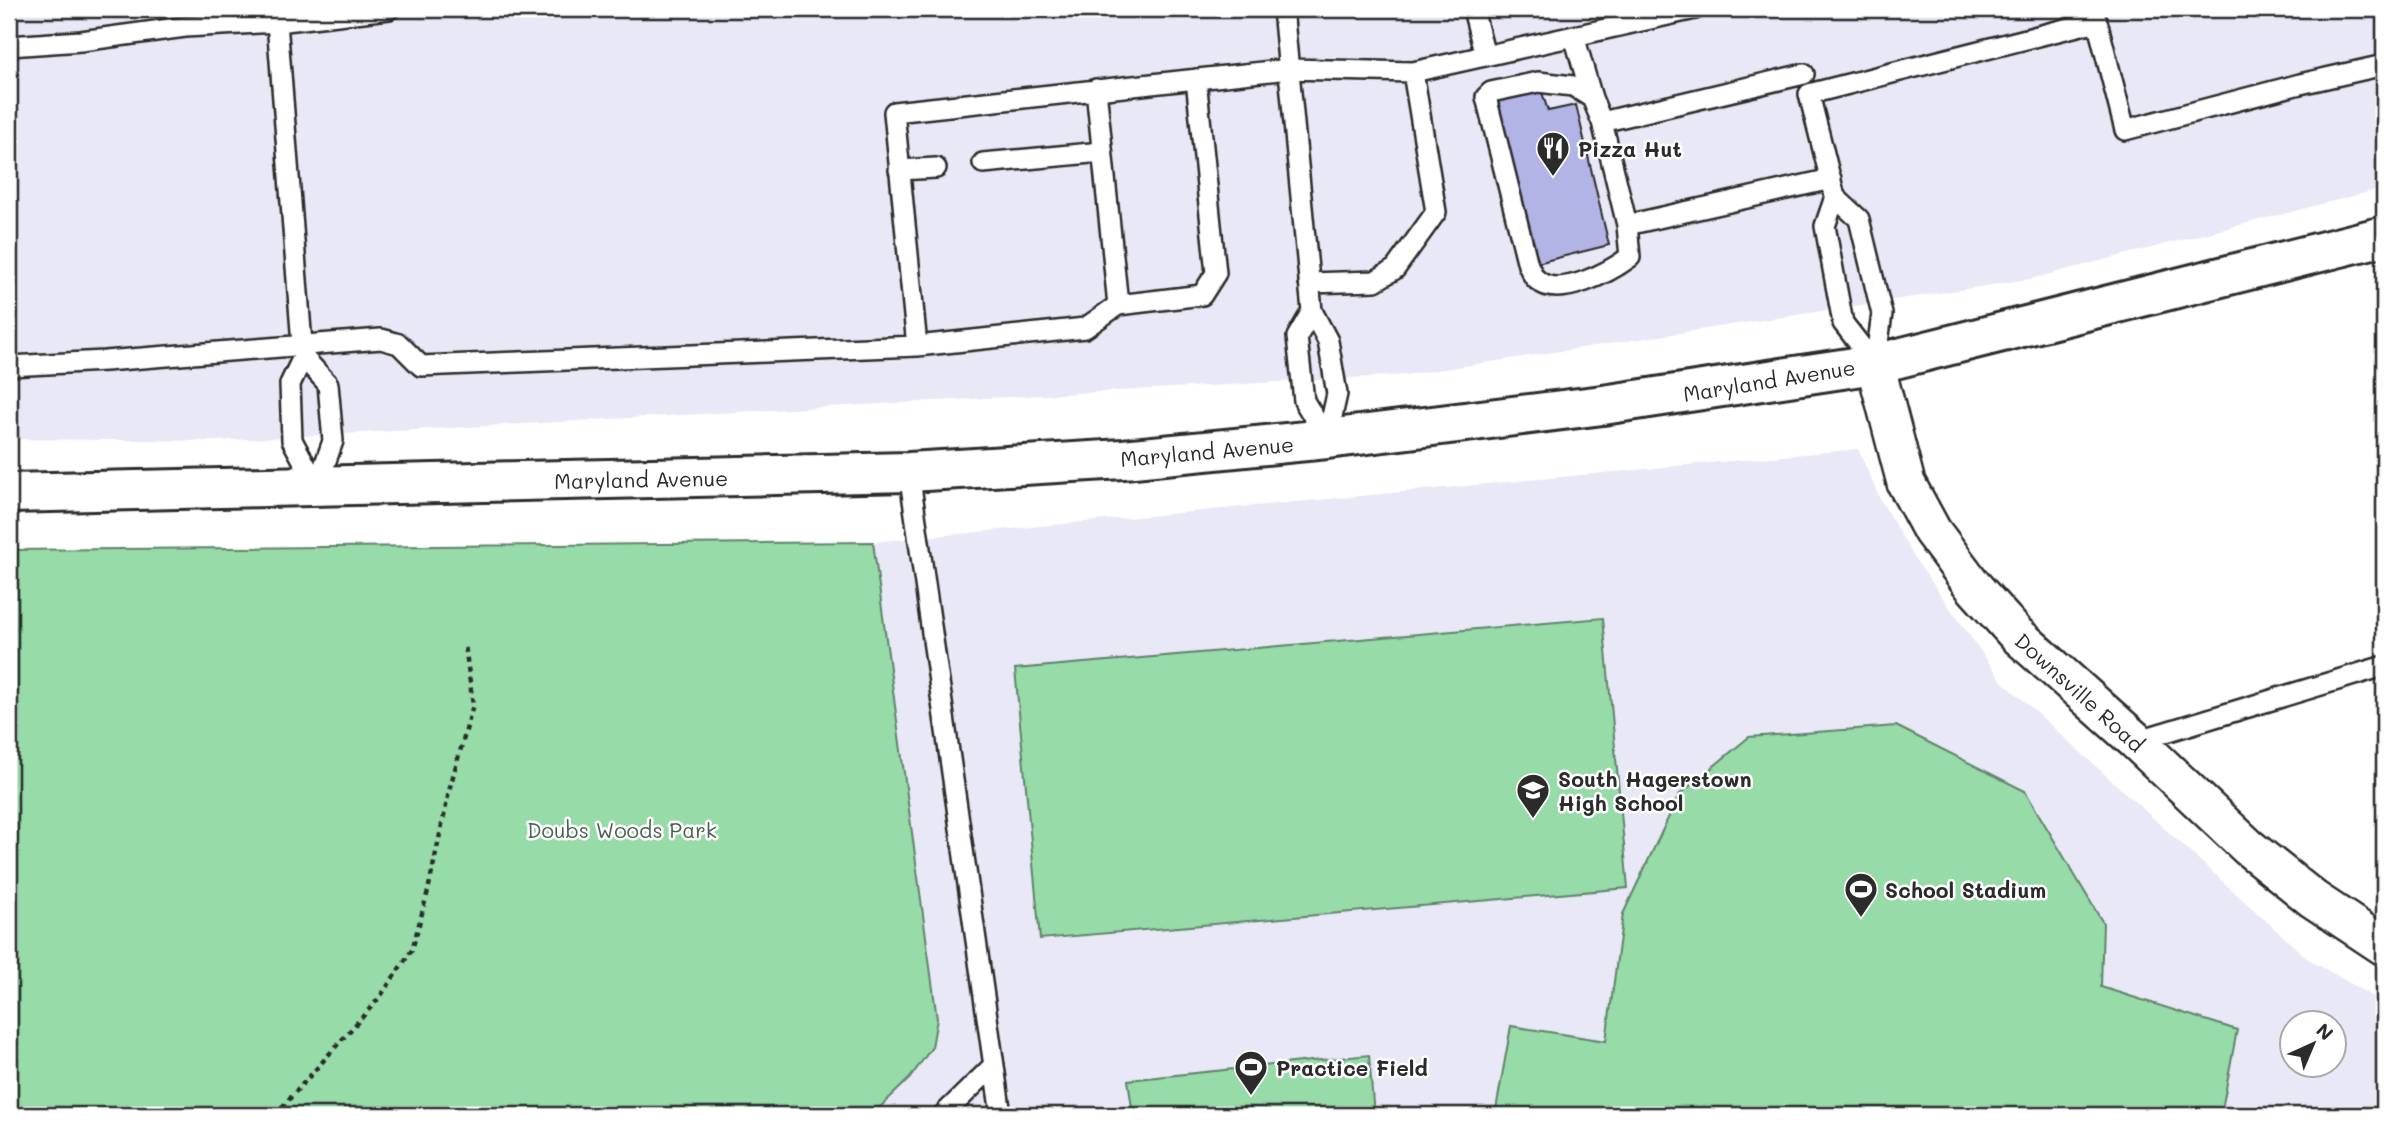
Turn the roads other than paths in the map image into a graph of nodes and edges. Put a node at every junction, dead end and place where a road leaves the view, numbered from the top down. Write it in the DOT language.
graph roads {
  1 [pos="389,9"];
  2 [pos="1283,9"];
  3 [pos="1473,9"];
  4 [pos="1695,9"];
  5 [pos="277,22"];
  6 [pos="1574,36"];
  7 [pos="9,46"];
  8 [pos="1485,56"];
  9 [pos="2384,65"];
  10 [pos="1289,69"];
  11 [pos="1413,72"];
  12 [pos="1804,74"];
  13 [pos="1196,79"];
  14 [pos="1096,89"];
  15 [pos="1592,98"];
  16 [pos="1602,122"];
  17 [pos="1102,152"];
  18 [pos="982,163"];
  19 [pos="936,168"];
  20 [pos="900,170"];
  21 [pos="1833,188"];
  22 [pos="1628,225"];
  23 [pos="2384,236"];
  24 [pos="1309,283"];
  25 [pos="1118,305"];
  26 [pos="1312,311"];
  27 [pos="917,346"];
  28 [pos="302,350"];
  29 [pos="1875,363"];
  30 [pos="9,366"];
  31 [pos="1327,439"];
  32 [pos="909,472"];
  33 [pos="317,486"];
  34 [pos="9,493"];
  35 [pos="2384,667"];
  36 [pos="2136,741"];
  37 [pos="2384,946"];
  38 [pos="994,1065"];
  39 [pos="943,1115"];
  40 [pos="1001,1115"];
  1 -- 5 [label="lane"];
  2 -- 10 [label="lane"];
  3 -- 8 [label="lane"];
  4 -- 6 [label="lane"];
  5 -- 7 [label="lane"];
  5 -- 28 [label="lane"];
  6 -- 8 [label="lane"];
  6 -- 15 [label="lane"];
  8 -- 11 [label="lane"];
  9 -- 21 [label="lane"];
  10 -- 11 [label="lane"];
  10 -- 13 [label="lane"];
  10 -- 24 [label="lane"];
  11 -- 24 [label="lane"];
  12 -- 16 [label="lane"];
  13 -- 14 [label="lane"];
  13 -- 25 [label="lane"];
  14 -- 17 [label="lane"];
  14 -- 20 [label="lane"];
  15 -- 16 [label="lane"];
  15 -- 22 [label="lane"];
  16 -- 22 [label="lane"];
  17 -- 18 [label="lane"];
  17 -- 25 [label="lane"];
  19 -- 20 [label="lane"];
  20 -- 27 [label="lane"];
  21 -- 22 [label="lane"];
  21 -- 29 [label="lane"];
  21 -- 29 [label="lane"];
  23 -- 29 [label="main road, Maryland Avenue"];
  24 -- 26 [label="lane"];
  25 -- 27 [label="lane"];
  26 -- 31 [label="lane"];
  26 -- 31 [label="lane"];
  27 -- 28 [label="lane"];
  28 -- 30 [label="lane"];
  28 -- 33 [label="lane"];
  28 -- 33 [label="lane"];
  29 -- 31 [label="main road, Maryland Avenue"];
  29 -- 36 [label="street, Downsville Road"];
  31 -- 32 [label="main road, Maryland Avenue"];
  32 -- 33 [label="main road, Maryland Avenue"];
  32 -- 38 [label="lane"];
  33 -- 34 [label="main road, Maryland Avenue"];
  35 -- 36 [label="lane"];
  36 -- 37 [label="street, Downsville Road"];
  38 -- 39 [label="lane"];
  38 -- 40 [label="lane"];
}
